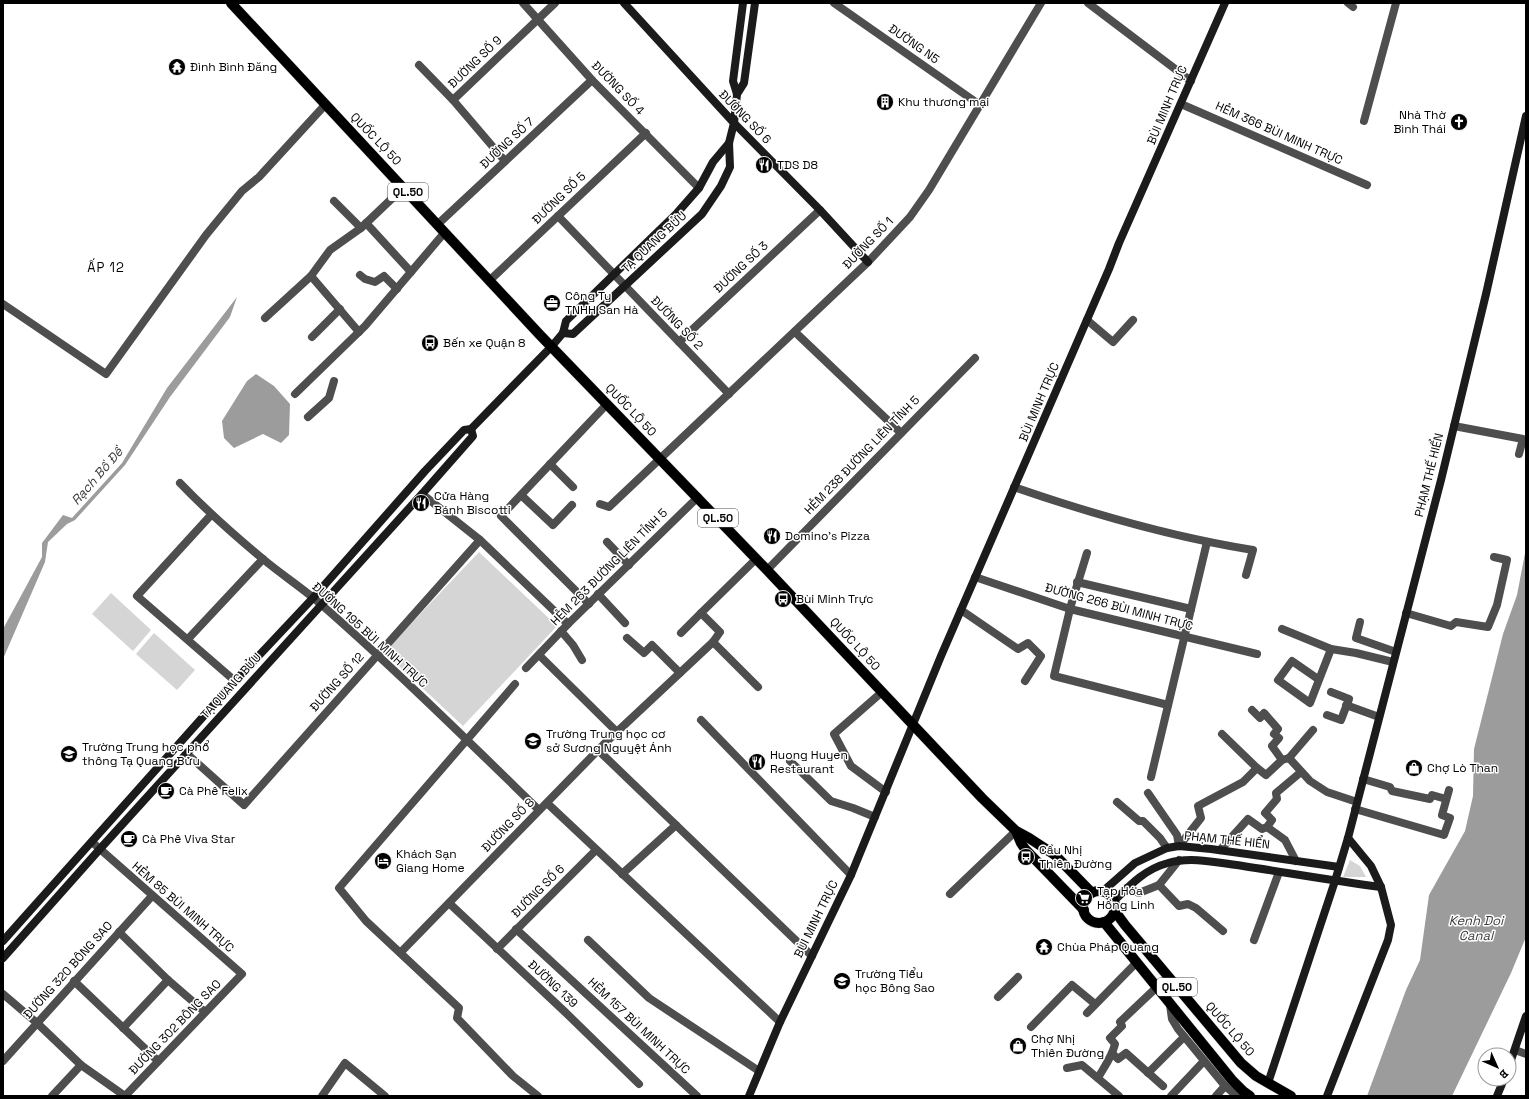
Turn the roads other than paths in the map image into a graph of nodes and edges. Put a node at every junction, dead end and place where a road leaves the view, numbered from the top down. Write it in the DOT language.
graph roads {
  1 [pos="231,3"];
  2 [pos="523,3"];
  3 [pos="555,3"];
  4 [pos="624,3"];
  5 [pos="743,3"];
  6 [pos="755,3"];
  7 [pos="834,3"];
  8 [pos="1041,3"];
  9 [pos="1088,3"];
  10 [pos="1225,3"];
  11 [pos="1396,3"];
  12 [pos="537,19"];
  13 [pos="419,65"];
  14 [pos="592,80"];
  15 [pos="1191,81"];
  16 [pos="737,94"];
  17 [pos="453,100"];
  18 [pos="980,104"];
  19 [pos="1181,104"];
  20 [pos="325,105"];
  21 [pos="1526,116"];
  22 [pos="1364,122"];
  23 [pos="734,123"];
  24 [pos="646,133"];
  25 [pos="729,143"];
  26 [pos="505,161"];
  27 [pos="1367,185"];
  28 [pos="404,187"];
  29 [pos="699,188"];
  30 [pos="334,201"];
  31 [pos="820,210"];
  32 [pos="558,216"];
  33 [pos="438,224"];
  34 [pos="363,226"];
  35 [pos="445,232"];
  36 [pos="868,262"];
  37 [pos="411,272"];
  38 [pos="360,275"];
  39 [pos="615,275"];
  40 [pos="310,276"];
  41 [pos="489,280"];
  42 [pos="625,285"];
  43 [pos="397,289"];
  44 [pos="3,304"];
  45 [pos="340,309"];
  46 [pos="265,318"];
  47 [pos="1087,320"];
  48 [pos="1133,320"];
  49 [pos="359,332"];
  50 [pos="795,332"];
  51 [pos="563,334"];
  52 [pos="312,337"];
  53 [pos="679,342"];
  54 [pos="552,346"];
  55 [pos="975,358"];
  56 [pos="334,381"];
  57 [pos="295,394"];
  58 [pos="729,394"];
  59 [pos="607,404"];
  60 [pos="308,417"];
  61 [pos="1454,426"];
  62 [pos="471,429"];
  63 [pos="901,433"];
  64 [pos="1519,454"];
  65 [pos="660,459"];
  66 [pos="550,464"];
  67 [pos="180,483"];
  68 [pos="573,487"];
  69 [pos="1014,487"];
  70 [pos="422,494"];
  71 [pos="521,495"];
  72 [pos="698,498"];
  73 [pos="600,504"];
  74 [pos="572,505"];
  75 [pos="211,515"];
  76 [pos="480,540"];
  77 [pos="607,542"];
  78 [pos="1207,542"];
  79 [pos="1087,553"];
  80 [pos="1494,557"];
  81 [pos="263,559"];
  82 [pos="756,559"];
  83 [pos="629,565"];
  84 [pos="767,570"];
  85 [pos="1246,575"];
  86 [pos="975,578"];
  87 [pos="1077,582"];
  88 [pos="598,594"];
  89 [pos="313,598"];
  90 [pos="321,604"];
  91 [pos="589,604"];
  92 [pos="1070,609"];
  93 [pos="1191,609"];
  94 [pos="961,610"];
  95 [pos="701,613"];
  96 [pos="1406,613"];
  97 [pos="1360,622"];
  98 [pos="625,623"];
  99 [pos="568,624"];
  100 [pos="1282,629"];
  101 [pos="561,631"];
  102 [pos="681,632"];
  103 [pos="1184,636"];
  104 [pos="627,638"];
  105 [pos="188,639"];
  106 [pos="713,642"];
  107 [pos="1331,649"];
  108 [pos="1396,652"];
  109 [pos="1257,654"];
  110 [pos="378,655"];
  111 [pos="539,655"];
  112 [pos="582,660"];
  113 [pos="1393,662"];
  114 [pos="526,668"];
  115 [pos="680,673"];
  116 [pos="1318,679"];
  117 [pos="235,681"];
  118 [pos="1025,681"];
  119 [pos="515,684"];
  120 [pos="758,687"];
  121 [pos="882,692"];
  122 [pos="1331,692"];
  123 [pos="1168,705"];
  124 [pos="1346,705"];
  125 [pos="1252,710"];
  126 [pos="1327,715"];
  127 [pos="1379,717"];
  128 [pos="701,720"];
  129 [pos="913,726"];
  130 [pos="1313,730"];
  131 [pos="617,732"];
  132 [pos="1222,734"];
  133 [pos="466,740"];
  134 [pos="598,750"];
  135 [pos="186,753"];
  136 [pos="1285,759"];
  137 [pos="790,761"];
  138 [pos="1257,768"];
  139 [pos="1302,772"];
  140 [pos="1151,776"];
  141 [pos="1363,779"];
  142 [pos="1448,790"];
  143 [pos="886,792"];
  144 [pos="1148,793"];
  145 [pos="1446,799"];
  146 [pos="1117,802"];
  147 [pos="547,803"];
  148 [pos="1356,806"];
  149 [pos="539,810"];
  150 [pos="875,817"];
  151 [pos="676,825"];
  152 [pos="1267,827"];
  153 [pos="1016,831"];
  154 [pos="1348,838"];
  155 [pos="92,842"];
  156 [pos="1179,846"];
  157 [pos="1167,848"];
  158 [pos="1211,849"];
  159 [pos="99,850"];
  160 [pos="596,850"];
  161 [pos="1220,850"];
  162 [pos="1179,860"];
  163 [pos="1296,861"];
  164 [pos="1209,862"];
  165 [pos="1338,867"];
  166 [pos="1279,872"];
  167 [pos="622,874"];
  168 [pos="851,875"];
  169 [pos="1335,881"];
  170 [pos="1159,885"];
  171 [pos="1127,888"];
  172 [pos="1381,888"];
  173 [pos="1097,892"];
  174 [pos="950,894"];
  175 [pos="152,896"];
  176 [pos="449,903"];
  177 [pos="1114,905"];
  178 [pos="1084,910"];
  179 [pos="1106,920"];
  180 [pos="516,929"];
  181 [pos="1222,930"];
  182 [pos="119,932"];
  183 [pos="588,940"];
  184 [pos="1254,940"];
  185 [pos="3,941"];
  186 [pos="497,948"];
  187 [pos="401,952"];
  188 [pos="812,956"];
  189 [pos="3,958"];
  190 [pos="1137,962"];
  191 [pos="242,974"];
  192 [pos="1018,977"];
  193 [pos="168,980"];
  194 [pos="74,981"];
  195 [pos="1157,987"];
  196 [pos="3,994"];
  197 [pos="998,997"];
  198 [pos="1168,1000"];
  199 [pos="1095,1004"];
  200 [pos="205,1012"];
  201 [pos="1087,1013"];
  202 [pos="1526,1016"];
  203 [pos="780,1022"];
  204 [pos="37,1023"];
  205 [pos="1031,1027"];
  206 [pos="123,1028"];
  207 [pos="1184,1037"];
  208 [pos="1516,1047"];
  209 [pos="1113,1054"];
  210 [pos="3,1061"];
  211 [pos="158,1061"];
  212 [pos="1204,1061"];
  213 [pos="81,1065"];
  214 [pos="1067,1068"];
  215 [pos="760,1072"];
  216 [pos="1148,1073"];
  217 [pos="1098,1078"];
  218 [pos="1268,1083"];
  219 [pos="639,1084"];
  220 [pos="1163,1086"];
  221 [pos="1225,1086"];
  222 [pos="52,1096"];
  223 [pos="125,1096"];
  224 [pos="322,1096"];
  225 [pos="385,1096"];
  226 [pos="538,1096"];
  227 [pos="697,1096"];
  228 [pos="749,1096"];
  229 [pos="1119,1096"];
  230 [pos="1171,1096"];
  231 [pos="1216,1096"];
  232 [pos="1237,1096"];
  233 [pos="1250,1096"];
  234 [pos="1292,1096"];
  235 [pos="1327,1096"];
  1 -- 20 [label="main road, QUỐC LỘ 50 / QL.50"];
  2 -- 12 [label="street, ĐƯỜNG SỐ 4"];
  3 -- 12 [label="street, ĐƯỜNG SỐ 9"];
  4 -- 23 [label="main road, ĐƯỜNG SỐ 6"];
  5 -- 16 [label="main road, TẠ QUANG BỬU"];
  6 -- 16 [label="main road, TẠ QUANG BỬU"];
  7 -- 18 [label="street, ĐƯỜNG N5"];
  8 -- 18 [label="street, ĐƯỜNG SỐ 1"];
  9 -- 15 [label="street"];
  10 -- 15 [label="main road, BÙI MINH TRỰC"];
  11 -- 22 [label="street"];
  12 -- 14 [label="street, ĐƯỜNG SỐ 4"];
  12 -- 17 [label="street, ĐƯỜNG SỐ 9"];
  13 -- 17 [label="street"];
  14 -- 24 [label="street, ĐƯỜNG SỐ 4"];
  14 -- 26 [label="street, ĐƯỜNG SỐ 7"];
  15 -- 19 [label="main road, BÙI MINH TRỰC"];
  16 -- 23 [label="main road, TẠ QUANG BỬU"];
  17 -- 26 [label="street, ĐƯỜNG SỐ 9"];
  18 -- 36 [label="street, ĐƯỜNG SỐ 1"];
  19 -- 27 [label="street, HẺM 366 BÙI MINH TRỰC"];
  19 -- 47 [label="main road, BÙI MINH TRỰC"];
  20 -- 28 [label="main road, QUỐC LỘ 50 / QL.50"];
  20 -- 44 [label="street"];
  21 -- 61 [label="main road, PHẠM THẾ HIỂN"];
  23 -- 25 [label="main road, TẠ QUANG BỬU"];
  23 -- 31 [label="main road, ĐƯỜNG SỐ 6"];
  24 -- 29 [label="street, ĐƯỜNG SỐ 4"];
  24 -- 32 [label="street, ĐƯỜNG SỐ 5"];
  25 -- 29 [label="main road, TẠ QUANG BỬU"];
  25 -- 42 [label="main road, TẠ QUANG BỬU"];
  26 -- 33 [label="street, ĐƯỜNG SỐ 7"];
  28 -- 33 [label="main road, QUỐC LỘ 50 / QL.50"];
  28 -- 34 [label="street"];
  29 -- 39 [label="main road, TẠ QUANG BỬU"];
  30 -- 34 [label="street"];
  31 -- 36 [label="main road, ĐƯỜNG SỐ 6"];
  31 -- 53 [label="street, ĐƯỜNG SỐ 3"];
  32 -- 39 [label="street, ĐƯỜNG SỐ 2"];
  32 -- 41 [label="street, ĐƯỜNG SỐ 5"];
  33 -- 35 [label="main road, QUỐC LỘ 50 / QL.50"];
  34 -- 37 [label="street"];
  34 -- 40 [label="street"];
  35 -- 37 [label="street"];
  35 -- 41 [label="main road, QUỐC LỘ 50 / QL.50"];
  36 -- 50 [label="street, ĐƯỜNG SỐ 1"];
  37 -- 43 [label="street"];
  38 -- 43 [label="street"];
  39 -- 42 [label="street, ĐƯỜNG SỐ 2"];
  39 -- 51 [label="main road, TẠ QUANG BỬU"];
  40 -- 45 [label="street"];
  40 -- 46 [label="street"];
  41 -- 54 [label="main road, QUỐC LỘ 50 / QL.50"];
  42 -- 51 [label="main road, TẠ QUANG BỬU"];
  42 -- 53 [label="street, ĐƯỜNG SỐ 2"];
  43 -- 49 [label="street"];
  45 -- 49 [label="street"];
  45 -- 52 [label="street"];
  47 -- 48 [label="street"];
  47 -- 69 [label="main road, BÙI MINH TRỰC"];
  49 -- 57 [label="street"];
  50 -- 58 [label="street, ĐƯỜNG SỐ 1"];
  50 -- 63 [label="street"];
  51 -- 54 [label="main road, TẠ QUANG BỬU"];
  53 -- 58 [label="street, ĐƯỜNG SỐ 2"];
  54 -- 59 [label="main road, QUỐC LỘ 50 / QL.50"];
  54 -- 62 [label="main road, TẠ QUANG BỬU"];
  55 -- 63 [label="street, HẺM 238 ĐƯỜNG LIÊN TỈNH 5"];
  56 -- 60 [label="street"];
  58 -- 65 [label="street, ĐƯỜNG SỐ 1"];
  59 -- 65 [label="main road, QUỐC LỘ 50 / QL.50"];
  59 -- 66 [label="street"];
  61 -- 64 [label="street"];
  61 -- 96 [label="main road, PHẠM THẾ HIỂN"];
  62 -- 70 [label="main road, TẠ QUANG BỬU"];
  62 -- 89 [label="main road, TẠ QUANG BỬU"];
  63 -- 84 [label="street, HẺM 238 ĐƯỜNG LIÊN TỈNH 5"];
  65 -- 72 [label="main road, QUỐC LỘ 50 / QL.50"];
  65 -- 73 [label="street, ĐƯỜNG SỐ 1"];
  66 -- 68 [label="street"];
  66 -- 71 [label="street"];
  67 -- 75 [label="street, ĐƯỜNG 195 BÙI MINH TRỰC"];
  69 -- 78 [label="street"];
  69 -- 86 [label="main road, BÙI MINH TRỰC"];
  70 -- 76 [label="street"];
  70 -- 90 [label="main road, TẠ QUANG BỬU"];
  71 -- 74 [label="street"];
  71 -- 91 [label="street"];
  72 -- 82 [label="main road, QUỐC LỘ 50 / QL.50"];
  72 -- 83 [label="street, HẺM 263 ĐƯỜNG LIÊN TỈNH 5"];
  75 -- 81 [label="street, ĐƯỜNG 195 BÙI MINH TRỰC"];
  75 -- 105 [label="street"];
  76 -- 99 [label="street"];
  76 -- 110 [label="street, ĐƯỜNG SỐ 12"];
  77 -- 83 [label="street"];
  78 -- 85 [label="street"];
  78 -- 93 [label="street"];
  79 -- 87 [label="street"];
  80 -- 96 [label="street"];
  81 -- 89 [label="street, ĐƯỜNG 195 BÙI MINH TRỰC"];
  81 -- 105 [label="street"];
  82 -- 84 [label="main road, QUỐC LỘ 50 / QL.50"];
  82 -- 95 [label="street"];
  83 -- 88 [label="street, HẺM 263 ĐƯỜNG LIÊN TỈNH 5"];
  84 -- 121 [label="main road, QUỐC LỘ 50 / QL.50"];
  86 -- 92 [label="street, ĐƯỜNG 266 BÙI MINH TRỰC"];
  86 -- 94 [label="main road, BÙI MINH TRỰC"];
  87 -- 92 [label="street"];
  87 -- 93 [label="street, ĐƯỜNG 266 BÙI MINH TRỰC"];
  88 -- 91 [label="street, HẺM 263 ĐƯỜNG LIÊN TỈNH 5"];
  88 -- 98 [label="street"];
  89 -- 90 [label="street, ĐƯỜNG 195 BÙI MINH TRỰC"];
  89 -- 117 [label="main road, TẠ QUANG BỬU"];
  90 -- 110 [label="street, ĐƯỜNG 195 BÙI MINH TRỰC"];
  90 -- 135 [label="main road, TẠ QUANG BỬU"];
  91 -- 99 [label="street, HẺM 263 ĐƯỜNG LIÊN TỈNH 5"];
  92 -- 103 [label="street, ĐƯỜNG 266 BÙI MINH TRỰC"];
  92 -- 123 [label="street"];
  93 -- 103 [label="street"];
  94 -- 118 [label="street"];
  94 -- 129 [label="main road, BÙI MINH TRỰC"];
  95 -- 102 [label="street"];
  95 -- 106 [label="street"];
  96 -- 108 [label="main road, PHẠM THẾ HIỂN"];
  97 -- 108 [label="street"];
  99 -- 101 [label="street, HẺM 263 ĐƯỜNG LIÊN TỈNH 5"];
  100 -- 107 [label="street"];
  101 -- 111 [label="street, HẺM 263 ĐƯỜNG LIÊN TỈNH 5"];
  101 -- 112 [label="street"];
  103 -- 109 [label="street, ĐƯỜNG 266 BÙI MINH TRỰC"];
  103 -- 123 [label="street"];
  104 -- 115 [label="street"];
  105 -- 117 [label="street"];
  106 -- 115 [label="street, ĐƯỜNG SỐ 8"];
  106 -- 120 [label="street"];
  107 -- 113 [label="street"];
  107 -- 116 [label="street"];
  108 -- 113 [label="main road, PHẠM THẾ HIỂN"];
  110 -- 133 [label="street, ĐƯỜNG 195 BÙI MINH TRỰC"];
  110 -- 135 [label="street, ĐƯỜNG SỐ 12"];
  111 -- 114 [label="street, HẺM 263 ĐƯỜNG LIÊN TỈNH 5"];
  111 -- 131 [label="street"];
  113 -- 127 [label="main road, PHẠM THẾ HIỂN"];
  115 -- 131 [label="street, ĐƯỜNG SỐ 8"];
  116 -- 116 [label="street"];
  117 -- 155 [label="main road, TẠ QUANG BỬU"];
  119 -- 133 [label="street"];
  121 -- 129 [label="main road, QUỐC LỘ 50 / QL.50"];
  121 -- 143 [label="street"];
  122 -- 124 [label="street"];
  123 -- 140 [label="street"];
  124 -- 126 [label="street"];
  124 -- 127 [label="street"];
  125 -- 136 [label="street"];
  127 -- 141 [label="main road, PHẠM THẾ HIỂN"];
  128 -- 168 [label="street"];
  129 -- 143 [label="main road, BÙI MINH TRỰC"];
  129 -- 153 [label="main road, QUỐC LỘ 50 / QL.50"];
  130 -- 136 [label="street"];
  131 -- 134 [label="street, ĐƯỜNG SỐ 8"];
  132 -- 138 [label="street"];
  133 -- 149 [label="street, ĐƯỜNG 195 BÙI MINH TRỰC"];
  133 -- 187 [label="street"];
  134 -- 147 [label="street, ĐƯỜNG SỐ 8"];
  134 -- 151 [label="street"];
  135 -- 159 [label="main road, TẠ QUANG BỬU"];
  136 -- 138 [label="street"];
  136 -- 139 [label="street"];
  137 -- 150 [label="street"];
  138 -- 156 [label="street"];
  139 -- 148 [label="street"];
  139 -- 152 [label="street"];
  141 -- 145 [label="street"];
  141 -- 148 [label="main road, PHẠM THẾ HIỂN"];
  142 -- 145 [label="street"];
  143 -- 150 [label="main road, BÙI MINH TRỰC"];
  144 -- 156 [label="street"];
  145 -- 148 [label="street"];
  146 -- 157 [label="street"];
  147 -- 149 [label="street, ĐƯỜNG SỐ 8"];
  147 -- 160 [label="street"];
  148 -- 154 [label="main road, PHẠM THẾ HIỂN"];
  149 -- 176 [label="street, ĐƯỜNG SỐ 8"];
  150 -- 168 [label="main road, BÙI MINH TRỰC"];
  151 -- 167 [label="street"];
  151 -- 188 [label="street"];
  152 -- 161 [label="street"];
  152 -- 163 [label="street"];
  153 -- 173 [label="main road, QUỐC LỘ 50 / QL.50"];
  153 -- 174 [label="street"];
  153 -- 178 [label="main road, QUỐC LỘ 50 / QL.50"];
  154 -- 165 [label="main road, PHẠM THẾ HIỂN"];
  154 -- 172 [label="main road"];
  155 -- 159 [label="street, HẺM 85 BÙI MINH TRỰC"];
  155 -- 185 [label="main road, TẠ QUANG BỬU"];
  156 -- 157 [label="main road, PHẠM THẾ HIỂN"];
  156 -- 158 [label="main road, PHẠM THẾ HIỂN"];
  157 -- 173 [label="main road, PHẠM THẾ HIỂN"];
  158 -- 161 [label="main road, PHẠM THẾ HIỂN"];
  158 -- 164 [label="main road"];
  159 -- 175 [label="street, HẺM 85 BÙI MINH TRỰC"];
  159 -- 189 [label="main road, TẠ QUANG BỬU"];
  160 -- 167 [label="street"];
  160 -- 180 [label="street, ĐƯỜNG SỐ 6"];
  161 -- 163 [label="main road, PHẠM THẾ HIỂN"];
  162 -- 164 [label="main road, PHẠM THẾ HIỂN"];
  162 -- 170 [label="street"];
  162 -- 171 [label="main road, PHẠM THẾ HIỂN"];
  163 -- 165 [label="main road, PHẠM THẾ HIỂN"];
  164 -- 166 [label="main road, PHẠM THẾ HIỂN"];
  165 -- 169 [label="main road, PHẠM THẾ HIỂN"];
  166 -- 169 [label="main road, PHẠM THẾ HIỂN"];
  166 -- 184 [label="street"];
  167 -- 203 [label="street"];
  168 -- 188 [label="main road, BÙI MINH TRỰC"];
  169 -- 172 [label="main road, PHẠM THẾ HIỂN"];
  169 -- 218 [label="main road, PHẠM THẾ HIỂN"];
  170 -- 171 [label="street"];
  170 -- 181 [label="street"];
  171 -- 177 [label="main road, PHẠM THẾ HIỂN"];
  172 -- 235 [label="main road"];
  173 -- 177 [label="main road, QUỐC LỘ 50 / QL.50"];
  173 -- 178 [label="main road"];
  175 -- 182 [label="street, ĐƯỜNG 320 BÔNG SAO"];
  175 -- 191 [label="street, HẺM 85 BÙI MINH TRỰC"];
  176 -- 186 [label="street, ĐƯỜNG 139"];
  176 -- 187 [label="street, ĐƯỜNG SỐ 8"];
  177 -- 179 [label="main road"];
  177 -- 218 [label="main road, QUỐC LỘ 50 / QL.50"];
  178 -- 179 [label="main road, QL.50"];
  179 -- 190 [label="main road, QL.50"];
  180 -- 186 [label="street, ĐƯỜNG SỐ 6"];
  180 -- 227 [label="street, HẺM 157 BÙI MINH TRỰC"];
  182 -- 193 [label="street"];
  182 -- 194 [label="street, ĐƯỜNG 320 BÔNG SAO"];
  183 -- 215 [label="street"];
  186 -- 219 [label="street, ĐƯỜNG 139"];
  187 -- 226 [label="street"];
  188 -- 203 [label="main road, BÙI MINH TRỰC"];
  190 -- 195 [label="main road, QL.50"];
  190 -- 199 [label="street"];
  191 -- 200 [label="street, ĐƯỜNG 302 BÔNG SAO"];
  192 -- 197 [label="street"];
  193 -- 200 [label="street"];
  193 -- 206 [label="street"];
  194 -- 204 [label="street, ĐƯỜNG 320 BÔNG SAO"];
  194 -- 206 [label="street"];
  195 -- 198 [label="main road, QL.50"];
  195 -- 209 [label="street"];
  196 -- 204 [label="street"];
  198 -- 207 [label="street"];
  198 -- 233 [label="main road, QL.50"];
  199 -- 201 [label="street"];
  199 -- 205 [label="street"];
  200 -- 211 [label="street, ĐƯỜNG 302 BÔNG SAO"];
  202 -- 208 [label="main road"];
  203 -- 215 [label="main road, BÙI MINH TRỰC"];
  204 -- 210 [label="street, ĐƯỜNG 320 BÔNG SAO"];
  204 -- 213 [label="street"];
  206 -- 211 [label="street"];
  207 -- 212 [label="street"];
  207 -- 216 [label="street"];
  209 -- 216 [label="street"];
  209 -- 217 [label="street"];
  211 -- 223 [label="street, ĐƯỜNG 302 BÔNG SAO"];
  212 -- 221 [label="street"];
  212 -- 230 [label="street"];
  213 -- 222 [label="street"];
  213 -- 223 [label="street"];
  214 -- 217 [label="street"];
  215 -- 228 [label="main road, BÙI MINH TRỰC"];
  216 -- 220 [label="street"];
  217 -- 229 [label="street"];
  218 -- 234 [label="main road, QUỐC LỘ 50 / QL.50"];
  221 -- 231 [label="street"];
  221 -- 232 [label="street"];
  224 -- 225 [label="street"];
}
